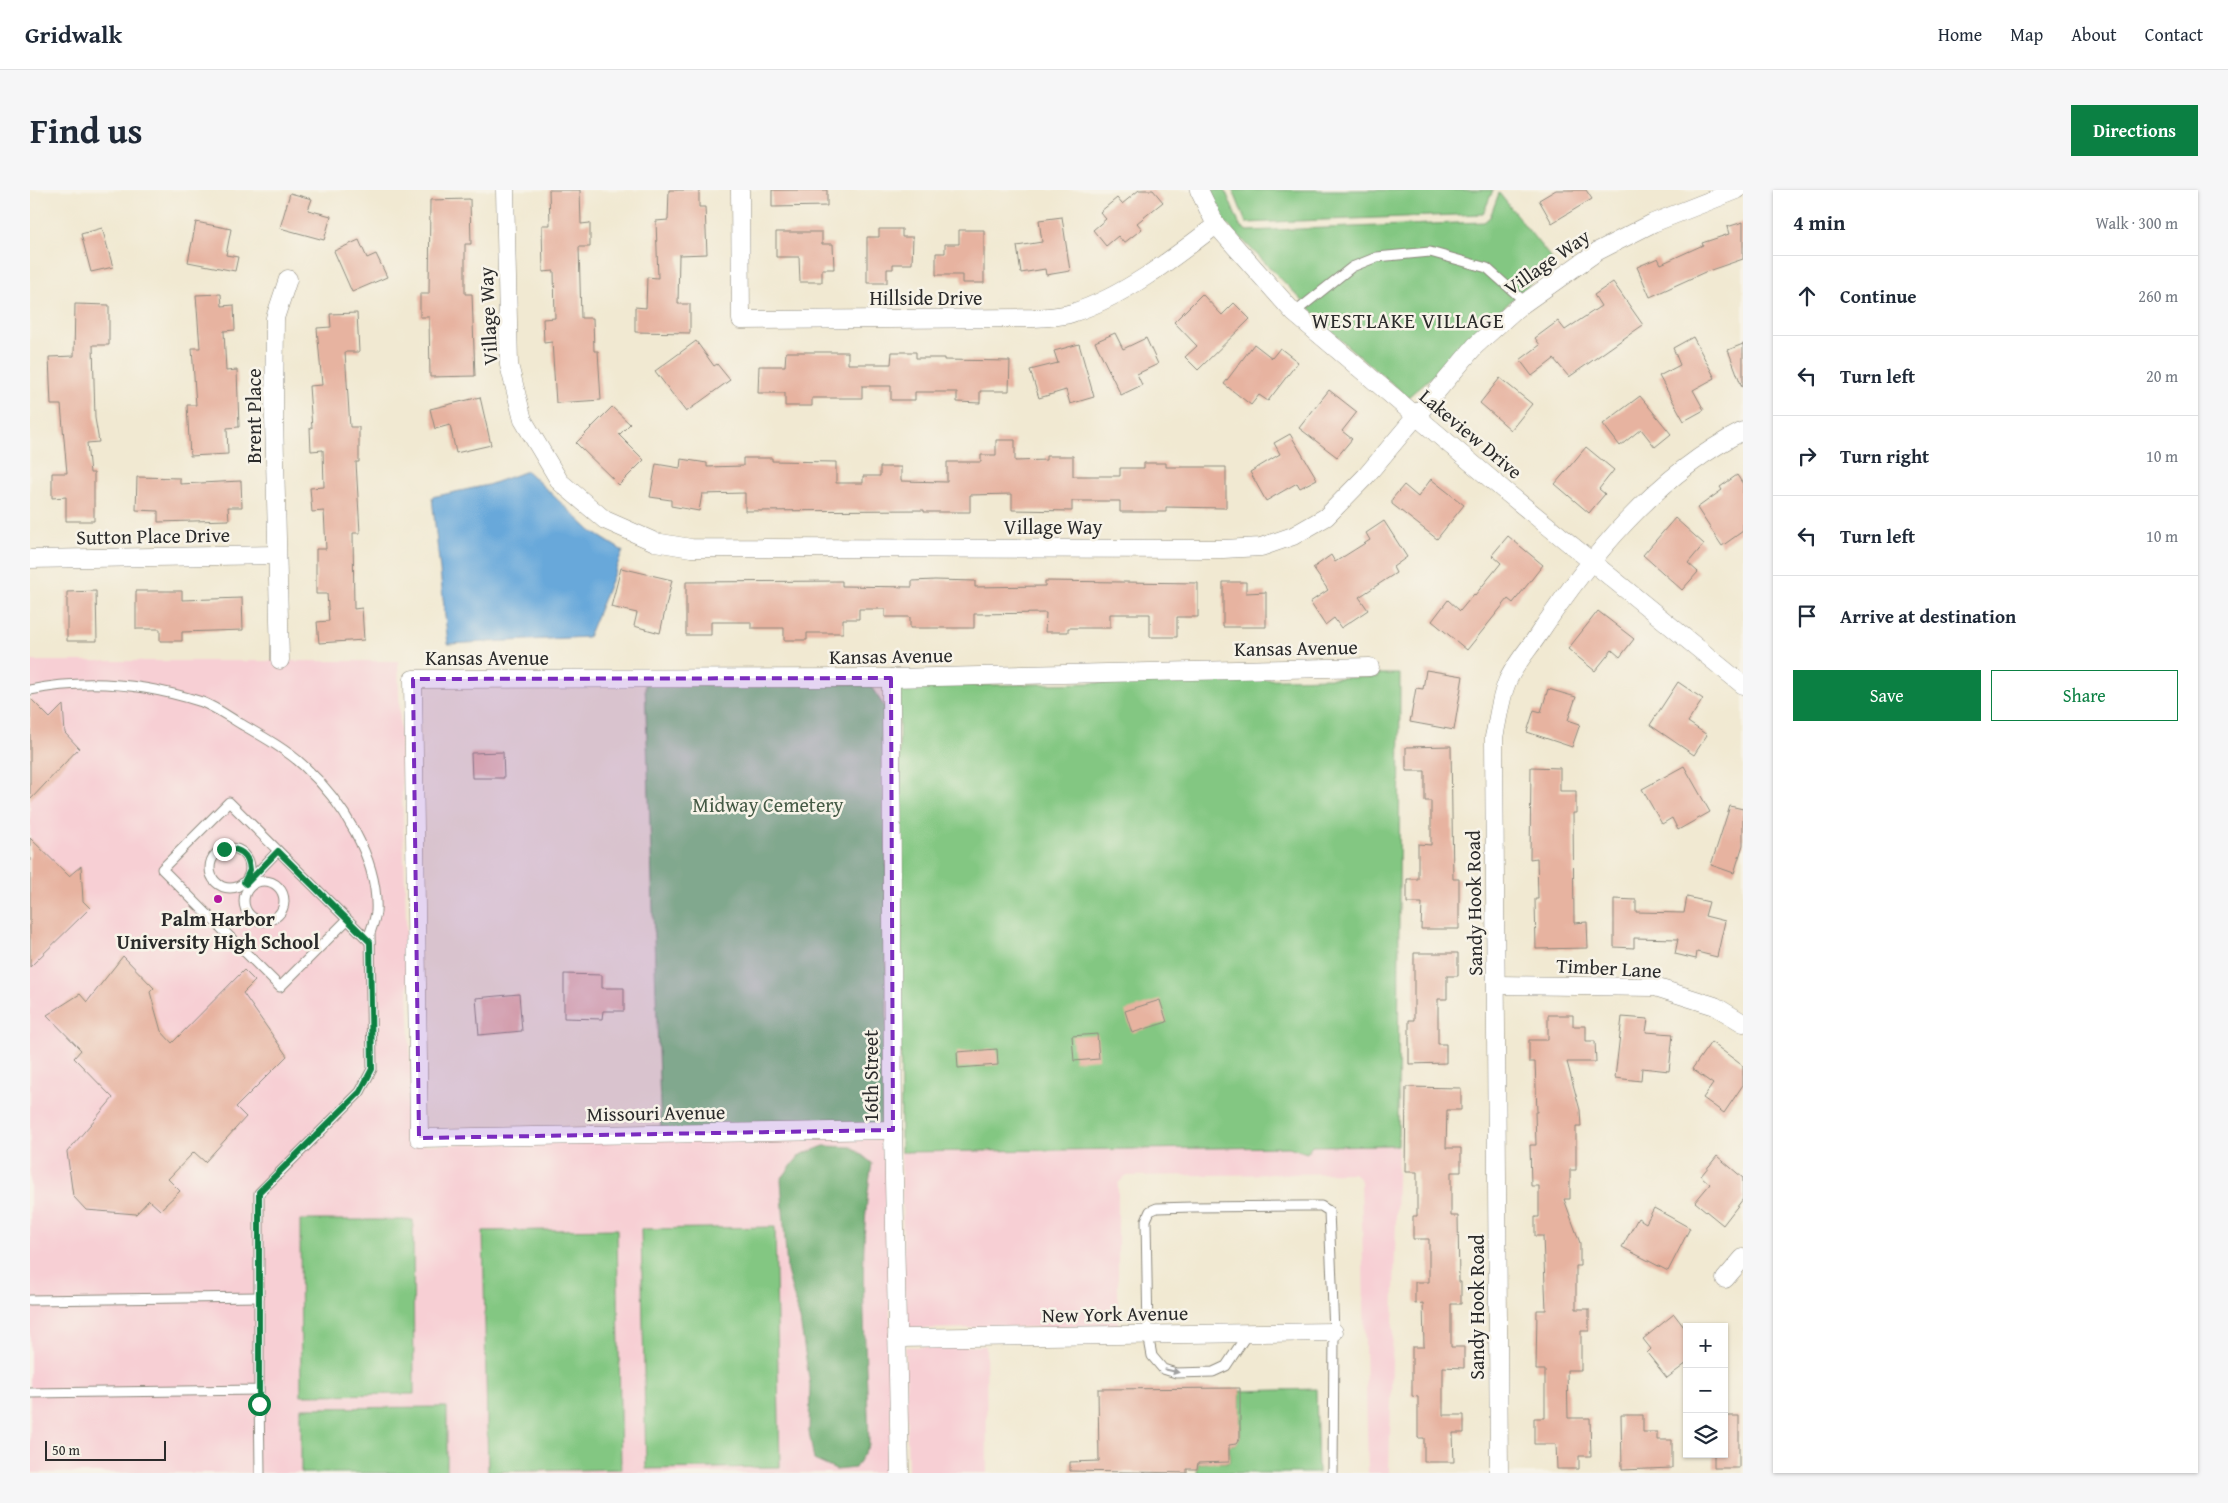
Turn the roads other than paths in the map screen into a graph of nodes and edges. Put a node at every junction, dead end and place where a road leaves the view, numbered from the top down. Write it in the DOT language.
graph roads {
  1 [pos="504,190"];
  2 [pos="740,190"];
  3 [pos="1199,190"];
  4 [pos="1737,190"];
  5 [pos="1216,225"];
  6 [pos="288,279"];
  7 [pos="1525,302"];
  8 [pos="1294,313"];
  9 [pos="1415,415"];
  10 [pos="1743,431"];
  11 [pos="277,555"];
  12 [pos="30,559"];
  13 [pos="1591,561"];
  14 [pos="280,660"];
  15 [pos="1370,667"];
  16 [pos="891,678"];
  17 [pos="1743,685"];
  18 [pos="30,690"];
  19 [pos="278,851"];
  20 [pos="247,885"];
  21 [pos="347,920"];
  22 [pos="370,942"];
  23 [pos="1497,986"];
  24 [pos="1743,1023"];
  25 [pos="893,1130"];
  26 [pos="419,1138"];
  27 [pos="1743,1258"];
  28 [pos="1726,1279"];
  29 [pos="259,1297"];
  30 [pos="30,1300"];
  31 [pos="1334,1332"];
  32 [pos="1248,1333"];
  33 [pos="1148,1334"];
  34 [pos="897,1338"];
  35 [pos="258,1390"];
  36 [pos="30,1393"];
  37 [pos="260,1473"];
  38 [pos="900,1473"];
  39 [pos="1332,1473"];
  40 [pos="1499,1473"];
  1 -- 9 [label="street, Village Way"];
  2 -- 5 [label="street, Hillside Drive"];
  3 -- 5 [label="street, Lakeview Drive"];
  4 -- 7 [label="street, Village Way"];
  5 -- 8 [label="street, Lakeview Drive"];
  6 -- 11 [label="street, Brent Place"];
  7 -- 8 [label="lane"];
  7 -- 9 [label="street, Village Way"];
  8 -- 9 [label="street, Lakeview Drive"];
  9 -- 13 [label="street, Lakeview Drive"];
  10 -- 13 [label="street, Sandy Hook Road"];
  11 -- 12 [label="street, Sutton Place Drive"];
  11 -- 14 [label="street, Brent Place"];
  13 -- 17 [label="street, Lakeview Drive"];
  13 -- 23 [label="street, Sandy Hook Road"];
  15 -- 16 [label="street, Kansas Avenue"];
  16 -- 25 [label="street, 16th Street"];
  16 -- 26 [label="street, Kansas Avenue"];
  18 -- 22 [label="lane"];
  19 -- 20 [label="lane"];
  19 -- 21 [label="lane"];
  19 -- 21 [label="lane"];
  20 -- 20 [label="lane"];
  20 -- 20 [label="lane"];
  21 -- 22 [label="lane"];
  22 -- 29 [label="lane"];
  23 -- 24 [label="street, Timber Lane"];
  23 -- 40 [label="street, Sandy Hook Road"];
  25 -- 26 [label="street, Missouri Avenue"];
  25 -- 34 [label="street, 16th Street"];
  27 -- 28 [label="street"];
  29 -- 30 [label="lane"];
  29 -- 35 [label="lane"];
  31 -- 32 [label="street, New York Avenue"];
  31 -- 33 [label="lane"];
  31 -- 39 [label="lane"];
  32 -- 33 [label="street, New York Avenue"];
  33 -- 32 [label="lane, one-way"];
  33 -- 34 [label="street, New York Avenue"];
  34 -- 38 [label="street, 16th Street"];
  35 -- 36 [label="lane"];
  35 -- 37 [label="lane"];
}
